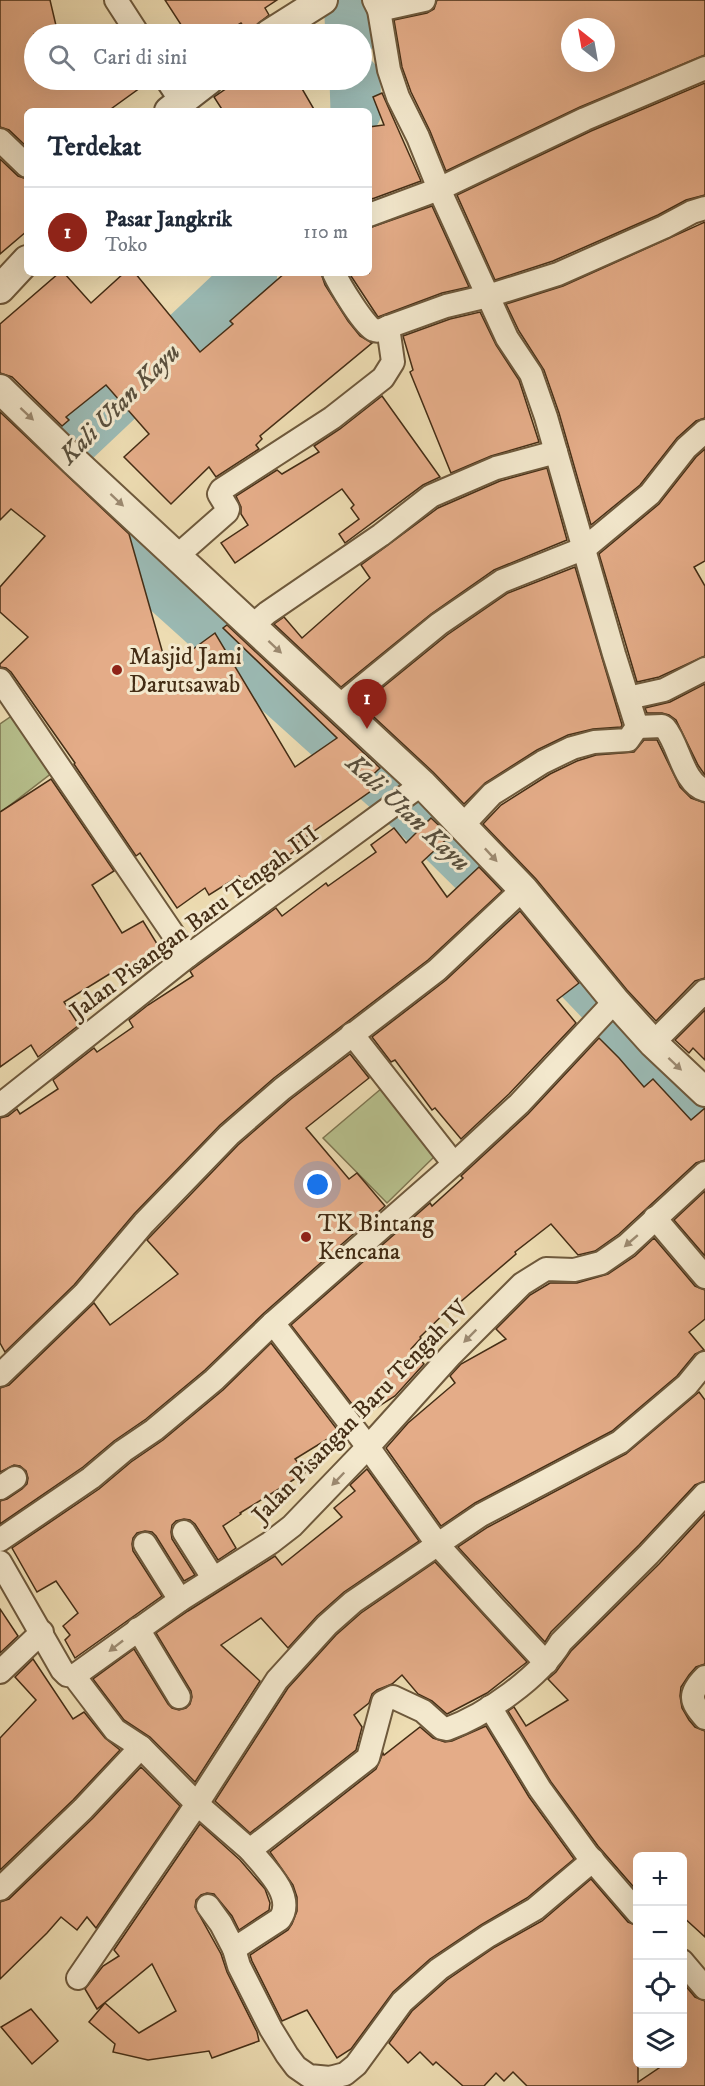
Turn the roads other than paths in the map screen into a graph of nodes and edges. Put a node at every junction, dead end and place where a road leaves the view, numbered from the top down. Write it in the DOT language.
graph roads {
  1 [pos="116,0"];
  2 [pos="424,0"];
  3 [pos="318,3"];
  4 [pos="376,5"];
  5 [pos="132,24"];
  6 [pos="285,24"];
  7 [pos="705,68"];
  8 [pos="187,90"];
  9 [pos="172,97"];
  10 [pos="0,140"];
  11 [pos="24,163"];
  12 [pos="439,189"];
  13 [pos="705,208"];
  14 [pos="372,213"];
  15 [pos="24,263"];
  16 [pos="336,276"];
  17 [pos="0,289"];
  18 [pos="488,296"];
  19 [pos="388,327"];
  20 [pos="0,389"];
  21 [pos="705,431"];
  22 [pos="556,452"];
  23 [pos="585,548"];
  24 [pos="177,556"];
  25 [pos="252,626"];
  26 [pos="705,669"];
  27 [pos="0,680"];
  28 [pos="628,698"];
  29 [pos="339,706"];
  30 [pos="637,727"];
  31 [pos="705,790"];
  32 [pos="408,795"];
  33 [pos="464,825"];
  34 [pos="514,898"];
  35 [pos="188,957"];
  36 [pos="705,991"];
  37 [pos="610,1006"];
  38 [pos="352,1034"];
  39 [pos="653,1043"];
  40 [pos="705,1092"];
  41 [pos="0,1105"];
  42 [pos="454,1164"];
  43 [pos="705,1173"];
  44 [pos="655,1218"];
  45 [pos="705,1277"];
  46 [pos="273,1323"];
  47 [pos="705,1363"];
  48 [pos="0,1374"];
  49 [pos="368,1447"];
  50 [pos="705,1494"];
  51 [pos="184,1532"];
  52 [pos="0,1540"];
  53 [pos="146,1544"];
  54 [pos="438,1545"];
  55 [pos="0,1562"];
  56 [pos="213,1578"];
  57 [pos="180,1600"];
  58 [pos="138,1629"];
  59 [pos="42,1632"];
  60 [pos="546,1663"];
  61 [pos="0,1672"];
  62 [pos="74,1676"];
  63 [pos="705,1677"];
  64 [pos="179,1697"];
  65 [pos="490,1707"];
  66 [pos="705,1718"];
  67 [pos="141,1747"];
  68 [pos="196,1804"];
  69 [pos="250,1850"];
  70 [pos="593,1860"];
  71 [pos="0,1889"];
  72 [pos="207,1906"];
  73 [pos="633,1907"];
  74 [pos="234,1949"];
  75 [pos="687,1967"];
  76 [pos="78,1978"];
  77 [pos="705,1988"];
  1 -- 5 [label="street"];
  2 -- 4 [label="street"];
  3 -- 6 [label="street"];
  4 -- 12 [label="street"];
  7 -- 12 [label="street"];
  8 -- 9 [label="street"];
  10 -- 11 [label="street"];
  12 -- 14 [label="street"];
  12 -- 18 [label="street"];
  13 -- 18 [label="street"];
  15 -- 17 [label="street"];
  16 -- 19 [label="street"];
  18 -- 19 [label="street"];
  18 -- 22 [label="street"];
  19 -- 24 [label="street"];
  20 -- 24 [label="street, one-way"];
  21 -- 23 [label="street"];
  22 -- 23 [label="street"];
  22 -- 25 [label="street"];
  23 -- 28 [label="street"];
  23 -- 29 [label="street"];
  24 -- 25 [label="street"];
  25 -- 29 [label="street, one-way"];
  26 -- 28 [label="street"];
  27 -- 35 [label="street"];
  28 -- 30 [label="street"];
  29 -- 32 [label="street"];
  30 -- 31 [label="street"];
  30 -- 33 [label="street"];
  32 -- 33 [label="street"];
  32 -- 35 [label="street, Jalan Pisangan Baru Tengah III"];
  33 -- 34 [label="street, one-way"];
  34 -- 37 [label="street"];
  34 -- 38 [label="street"];
  35 -- 41 [label="street, Jalan Pisangan Baru Tengah III"];
  36 -- 39 [label="street"];
  37 -- 39 [label="street"];
  37 -- 42 [label="street"];
  38 -- 42 [label="street"];
  38 -- 48 [label="street"];
  39 -- 40 [label="street, one-way"];
  42 -- 46 [label="street"];
  43 -- 44 [label="street, Jalan Pisangan Baru Tengah IV"];
  44 -- 45 [label="street"];
  44 -- 49 [label="street, Jalan Pisangan Baru Tengah IV, one-way"];
  46 -- 49 [label="street"];
  46 -- 52 [label="street"];
  47 -- 54 [label="street"];
  49 -- 54 [label="street"];
  49 -- 56 [label="street, Jalan Pisangan Baru Tengah IV, one-way"];
  50 -- 60 [label="street"];
  51 -- 56 [label="street"];
  53 -- 57 [label="street"];
  54 -- 60 [label="street"];
  54 -- 68 [label="street"];
  55 -- 59 [label="street"];
  56 -- 57 [label="street, Jalan Pisangan Baru Tengah IV"];
  57 -- 58 [label="street, Jalan Pisangan Baru Tengah IV"];
  58 -- 62 [label="street, Jalan Pisangan Baru Tengah IV, one-way"];
  58 -- 64 [label="street"];
  59 -- 61 [label="street"];
  59 -- 62 [label="street"];
  60 -- 65 [label="street"];
  62 -- 67 [label="street"];
  63 -- 66 [label="street"];
  65 -- 69 [label="street"];
  65 -- 70 [label="street"];
  67 -- 68 [label="street"];
  67 -- 71 [label="street"];
  68 -- 69 [label="street"];
  68 -- 76 [label="street"];
  69 -- 74 [label="street"];
  70 -- 73 [label="street"];
  70 -- 74 [label="street"];
  72 -- 74 [label="street"];
  75 -- 77 [label="street"];
}
